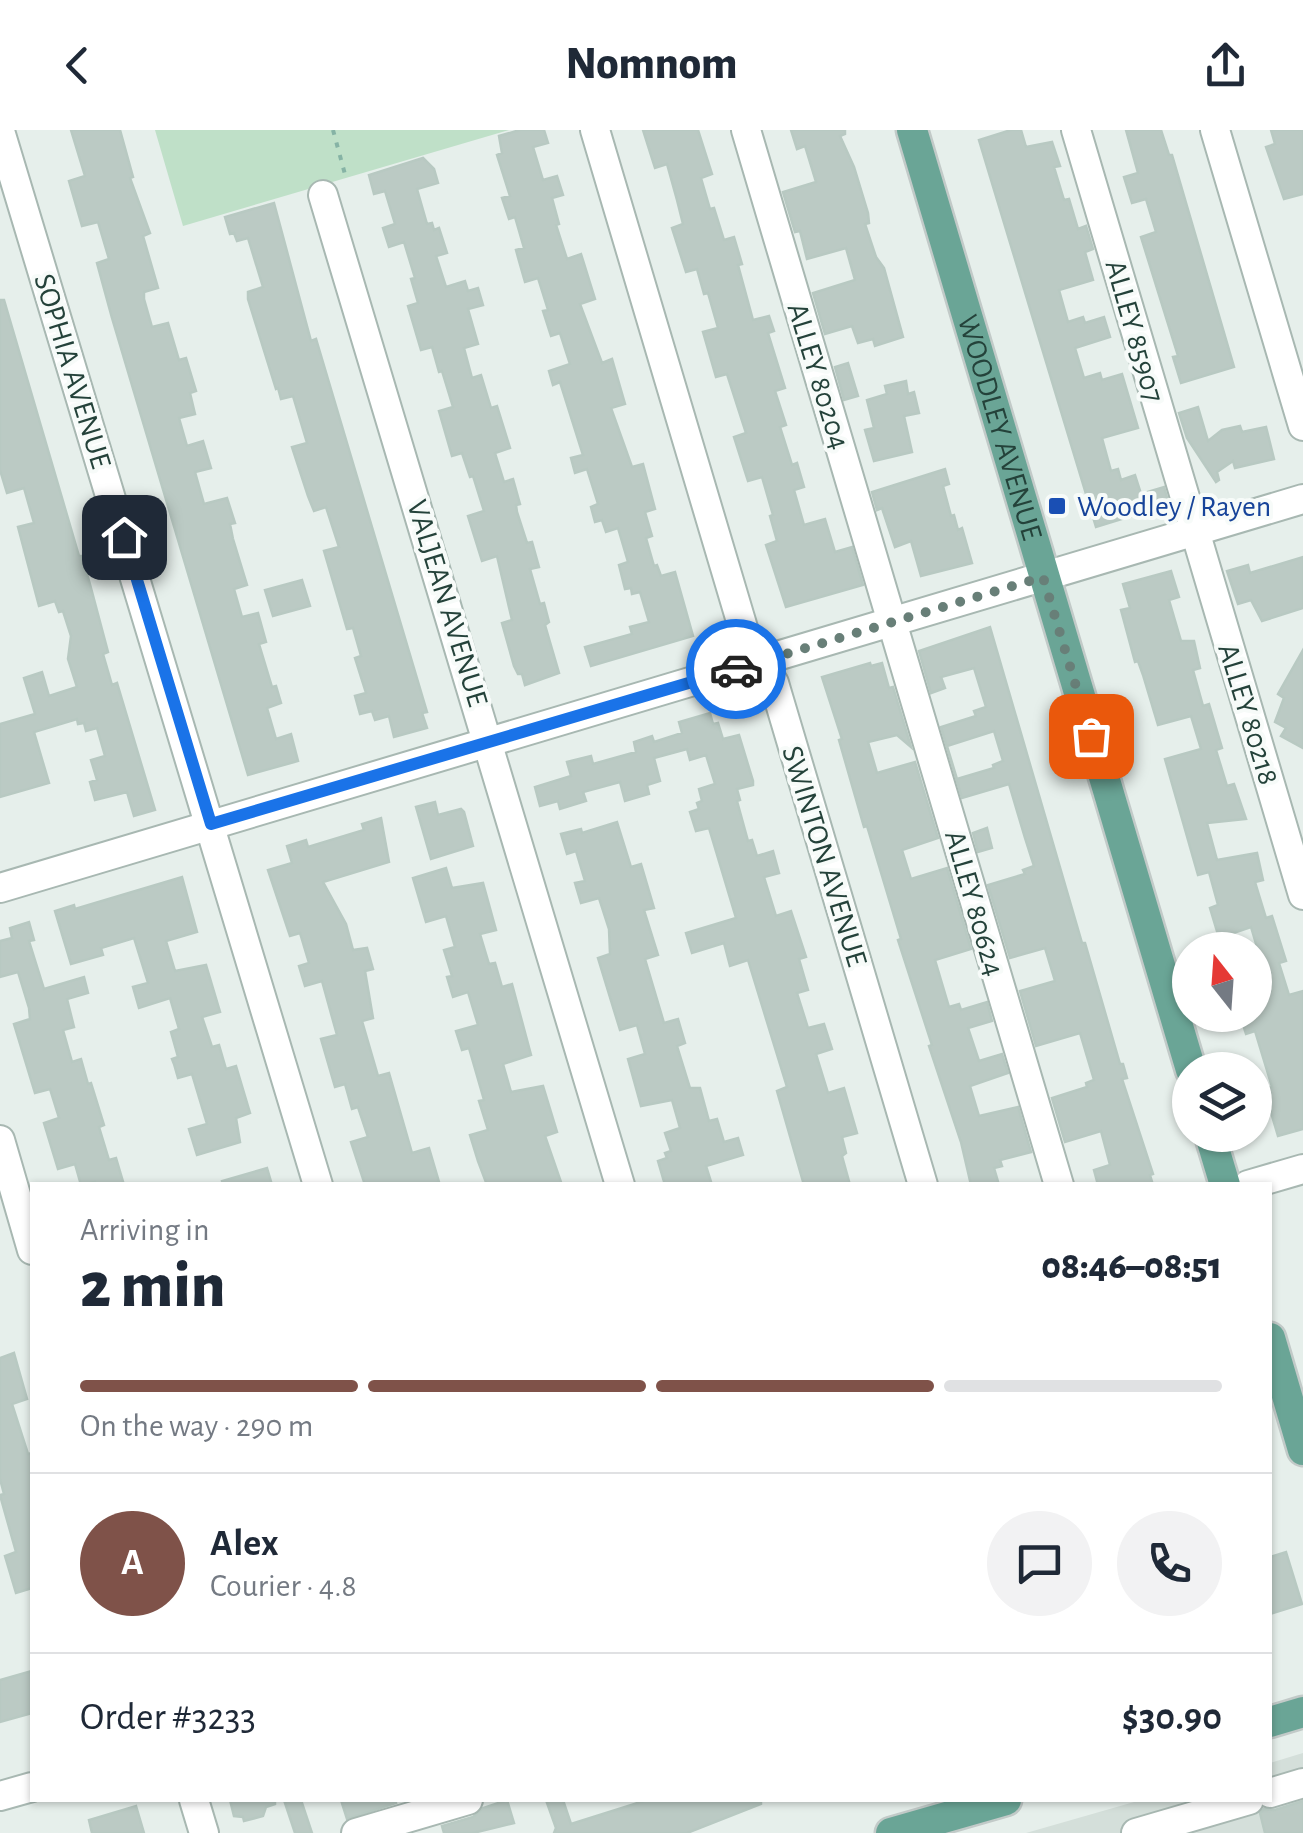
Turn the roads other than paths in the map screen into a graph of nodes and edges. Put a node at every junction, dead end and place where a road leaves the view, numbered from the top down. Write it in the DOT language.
graph roads {
  1 [pos="596,130"];
  2 [pos="746,130"];
  3 [pos="912,130"];
  4 [pos="1076,130"];
  5 [pos="1216,130"];
  6 [pos="0,131"];
  7 [pos="335,186"];
  8 [pos="1303,426"];
  9 [pos="1303,500"];
  10 [pos="1194,533"];
  11 [pos="1043,577"];
  12 [pos="892,622"];
  13 [pos="761,662"];
  14 [pos="490,742"];
  15 [pos="211,824"];
  16 [pos="0,888"];
  17 [pos="1303,895"];
  18 [pos="1186,1052"];
  19 [pos="0,1140"];
  20 [pos="1215,1152"];
  21 [pos="1303,1168"];
  22 [pos="317,1182"];
  23 [pos="619,1182"];
  24 [pos="922,1182"];
  25 [pos="1058,1182"];
  26 [pos="1224,1182"];
  27 [pos="1258,1182"];
  28 [pos="30,1243"];
  29 [pos="1272,1345"];
  30 [pos="1303,1450"];
  31 [pos="1303,1712"];
  32 [pos="1272,1721"];
  33 [pos="1303,1783"];
  34 [pos="30,1788"];
  35 [pos="1272,1792"];
  36 [pos="0,1796"];
  37 [pos="195,1802"];
  38 [pos="461,1802"];
  39 [pos="1002,1802"];
  40 [pos="1219,1804"];
  41 [pos="956,1824"];
  42 [pos="204,1833"];
  43 [pos="356,1833"];
  44 [pos="892,1833"];
  45 [pos="1136,1833"];
  1 -- 13 [label="street, SWINTON AVENUE"];
  2 -- 12 [label="street, ALLEY 80204"];
  3 -- 11 [label="main road, WOODLEY AVENUE"];
  4 -- 10 [label="street, ALLEY 85907"];
  5 -- 8 [label="street"];
  6 -- 15 [label="street, SOPHIA AVENUE"];
  7 -- 14 [label="street, VALJEAN AVENUE"];
  9 -- 10 [label="street"];
  10 -- 11 [label="street"];
  10 -- 17 [label="street, ALLEY 80218"];
  11 -- 12 [label="street"];
  11 -- 18 [label="main road, WOODLEY AVENUE"];
  12 -- 13 [label="street"];
  12 -- 25 [label="street, ALLEY 80624"];
  13 -- 14 [label="street"];
  13 -- 24 [label="street, SWINTON AVENUE"];
  14 -- 15 [label="street"];
  14 -- 23 [label="street, VALJEAN AVENUE"];
  15 -- 16 [label="street"];
  15 -- 22 [label="street, SOPHIA AVENUE"];
  19 -- 28 [label="street"];
  20 -- 26 [label="main road"];
  21 -- 27 [label="street"];
  29 -- 30 [label="main road"];
  31 -- 32 [label="main road"];
  33 -- 35 [label="street"];
  34 -- 36 [label="street"];
  37 -- 42 [label="street"];
  38 -- 43 [label="street"];
  39 -- 41 [label="main road"];
  40 -- 45 [label="street"];
  41 -- 44 [label="main road"];
}
